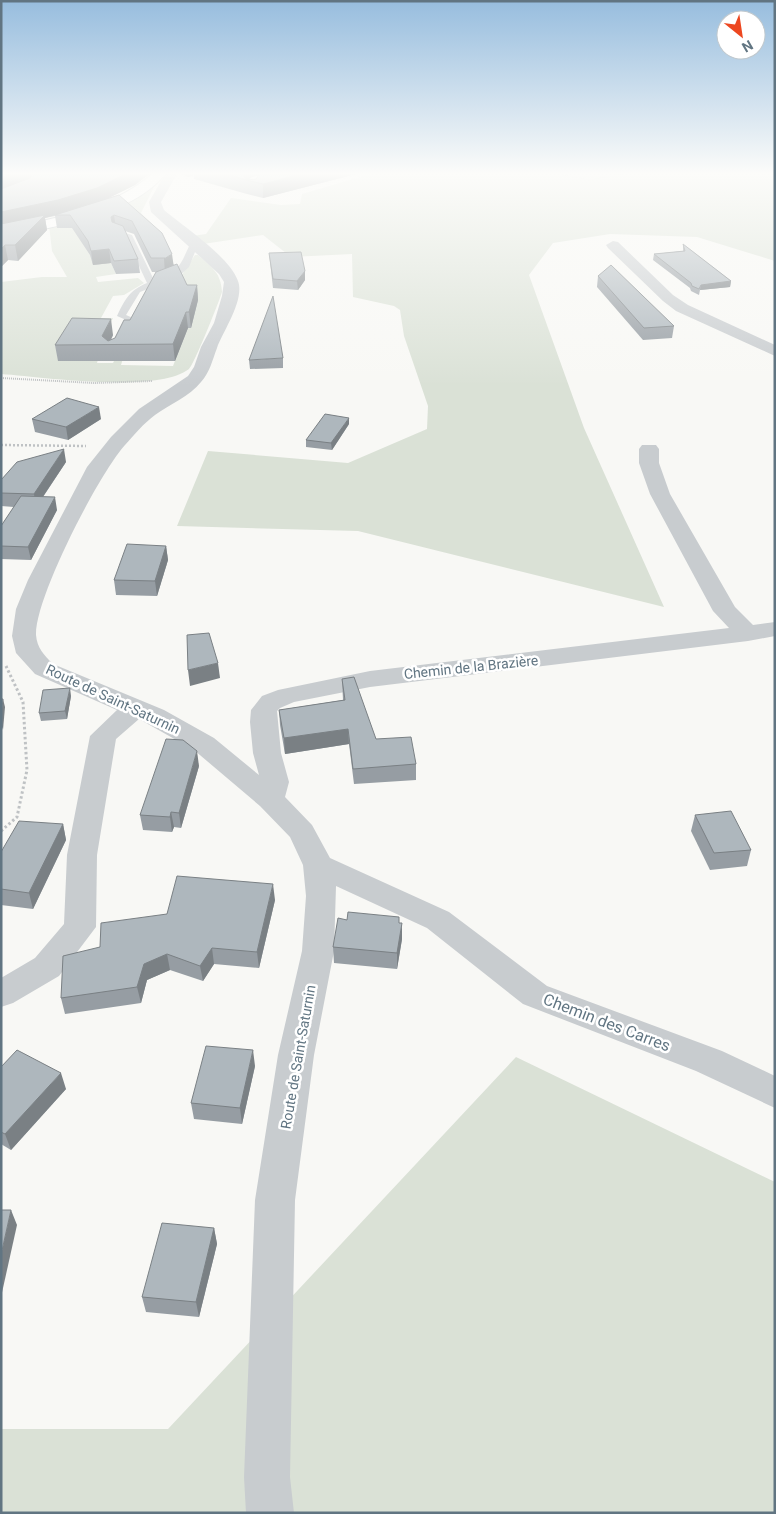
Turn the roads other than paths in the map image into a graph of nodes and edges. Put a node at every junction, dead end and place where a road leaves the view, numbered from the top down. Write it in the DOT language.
graph roads {
  1 [pos="133,245"];
  2 [pos="193,245"];
  3 [pos="197,245"];
  4 [pos="613,245"];
  5 [pos="152,284"];
  6 [pos="116,344"];
  7 [pos="775,351"];
  8 [pos="649,450"];
  9 [pos="775,629"];
  10 [pos="748,634"];
  11 [pos="135,708"];
  12 [pos="270,799"];
  13 [pos="318,865"];
  14 [pos="1,994"];
  15 [pos="775,1093"];
  16 [pos="270,1513"];
  1 -- 5 [label="lane"];
  2 -- 5 [label="lane"];
  3 -- 11 [label="street, Route de Saint-Saturnin"];
  4 -- 7 [label="street"];
  5 -- 6 [label="lane"];
  8 -- 10 [label="street"];
  9 -- 10 [label="street, Chemin de la Brazière"];
  10 -- 12 [label="street, Chemin de la Brazière"];
  11 -- 12 [label="street, Route de Saint-Saturnin"];
  11 -- 14 [label="street"];
  12 -- 13 [label="street, Route de Saint-Saturnin"];
  13 -- 15 [label="street, Chemin des Carres"];
  13 -- 16 [label="street, Route de Saint-Saturnin"];
}
